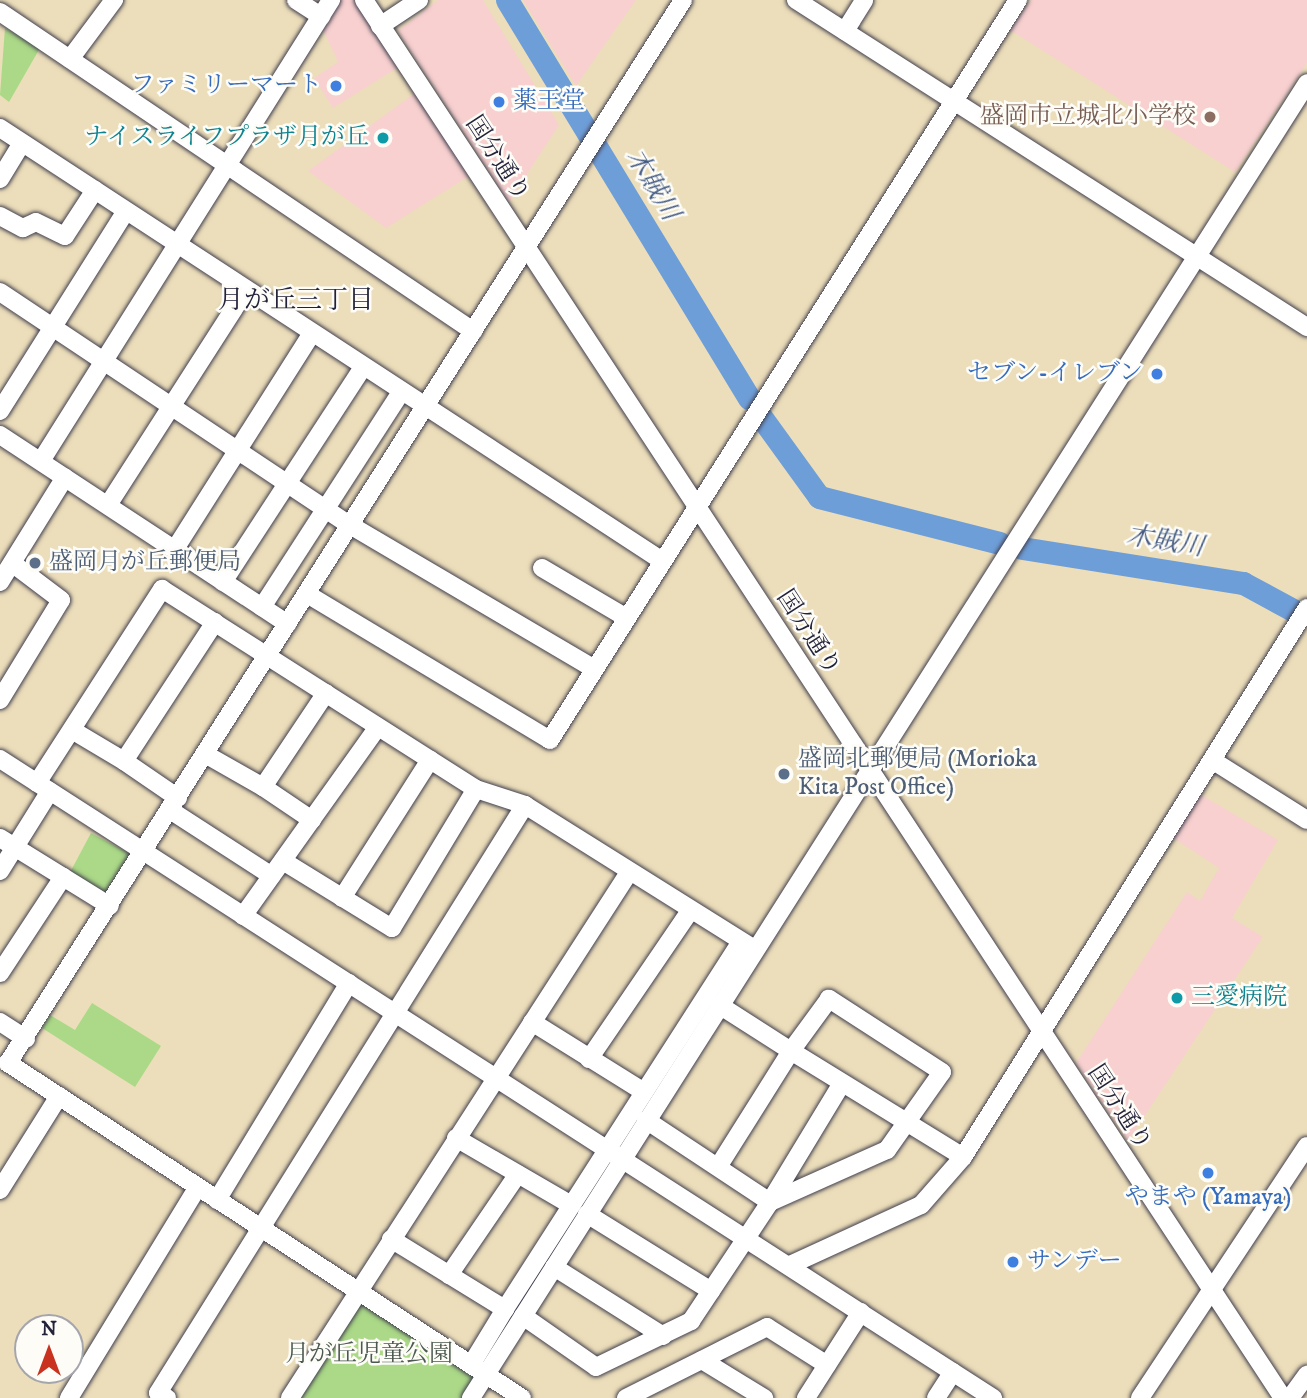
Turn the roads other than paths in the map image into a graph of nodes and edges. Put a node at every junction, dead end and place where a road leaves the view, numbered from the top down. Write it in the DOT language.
graph roads {
  1 [pos="114,0"];
  2 [pos="296,0"];
  3 [pos="331,0"];
  4 [pos="364,0"];
  5 [pos="419,0"];
  6 [pos="682,0"];
  7 [pos="864,0"];
  8 [pos="1011,2"];
  9 [pos="808,3"];
  10 [pos="0,12"];
  11 [pos="321,16"];
  12 [pos="380,26"];
  13 [pos="845,31"];
  14 [pos="70,59"];
  15 [pos="1307,83"];
  16 [pos="954,98"];
  17 [pos="0,128"];
  18 [pos="22,143"];
  19 [pos="227,165"];
  20 [pos="0,179"];
  21 [pos="95,190"];
  22 [pos="126,211"];
  23 [pos="0,216"];
  24 [pos="177,245"];
  25 [pos="526,247"];
  26 [pos="1195,256"];
  27 [pos="246,290"];
  28 [pos="0,292"];
  29 [pos="53,327"];
  30 [pos="1307,327"];
  31 [pos="473,331"];
  32 [pos="312,333"];
  33 [pos="104,361"];
  34 [pos="363,367"];
  35 [pos="401,392"];
  36 [pos="171,406"];
  37 [pos="425,408"];
  38 [pos="0,411"];
  39 [pos="0,435"];
  40 [pos="238,451"];
  41 [pos="41,461"];
  42 [pos="65,477"];
  43 [pos="288,484"];
  44 [pos="694,504"];
  45 [pos="108,505"];
  46 [pos="326,509"];
  47 [pos="350,526"];
  48 [pos="175,550"];
  49 [pos="661,561"];
  50 [pos="12,563"];
  51 [pos="542,568"];
  52 [pos="0,582"];
  53 [pos="223,582"];
  54 [pos="307,594"];
  55 [pos="262,607"];
  56 [pos="1307,608"];
  57 [pos="625,617"];
  58 [pos="215,622"];
  59 [pos="288,624"];
  60 [pos="268,656"];
  61 [pos="593,668"];
  62 [pos="326,693"];
  63 [pos="0,700"];
  64 [pos="378,727"];
  65 [pos="72,730"];
  66 [pos="205,754"];
  67 [pos="0,759"];
  68 [pos="430,760"];
  69 [pos="1212,760"];
  70 [pos="124,761"];
  71 [pos="868,770"];
  72 [pos="44,787"];
  73 [pos="263,787"];
  74 [pos="476,789"];
  75 [pos="174,804"];
  76 [pos="525,806"];
  77 [pos="312,820"];
  78 [pos="1307,820"];
  79 [pos="7,843"];
  80 [pos="144,851"];
  81 [pos="283,861"];
  82 [pos="0,871"];
  83 [pos="628,874"];
  84 [pos="272,876"];
  85 [pos="63,877"];
  86 [pos="342,898"];
  87 [pos="110,906"];
  88 [pos="690,911"];
  89 [pos="243,916"];
  90 [pos="748,945"];
  91 [pos="0,974"];
  92 [pos="349,983"];
  93 [pos="719,1005"];
  94 [pos="396,1013"];
  95 [pos="0,1022"];
  96 [pos="533,1022"];
  97 [pos="1042,1034"];
  98 [pos="26,1039"];
  99 [pos="791,1051"];
  100 [pos="589,1059"];
  101 [pos="495,1077"];
  102 [pos="842,1083"];
  103 [pos="643,1092"];
  104 [pos="59,1096"];
  105 [pos="646,1120"];
  106 [pos="905,1122"];
  107 [pos="456,1138"];
  108 [pos="1307,1146"];
  109 [pos="606,1149"];
  110 [pos="963,1157"];
  111 [pos="622,1159"];
  112 [pos="718,1167"];
  113 [pos="518,1174"];
  114 [pos="198,1187"];
  115 [pos="0,1191"];
  116 [pos="217,1199"];
  117 [pos="771,1202"];
  118 [pos="571,1205"];
  119 [pos="587,1214"];
  120 [pos="262,1229"];
  121 [pos="746,1238"];
  122 [pos="391,1239"];
  123 [pos="790,1265"];
  124 [pos="554,1267"];
  125 [pos="449,1275"];
  126 [pos="358,1291"];
  127 [pos="711,1291"];
  128 [pos="1211,1294"];
  129 [pos="505,1309"];
  130 [pos="861,1312"];
  131 [pos="523,1316"];
  132 [pos="663,1336"];
  133 [pos="702,1360"];
  134 [pos="827,1365"];
  135 [pos="479,1370"];
  136 [pos="953,1372"];
  137 [pos="1307,1375"];
  138 [pos="634,1396"];
  139 [pos="68,1398"];
  140 [pos="167,1398"];
  141 [pos="290,1398"];
  142 [pos="471,1398"];
  143 [pos="522,1398"];
  144 [pos="764,1398"];
  145 [pos="806,1398"];
  146 [pos="936,1398"];
  147 [pos="993,1398"];
  148 [pos="1140,1398"];
  149 [pos="1283,1398"];
  150 [pos="1290,1398"];
  1 -- 14 [label="street"];
  2 -- 11 [label="street"];
  3 -- 11 [label="street"];
  4 -- 12 [label="street, 国分通り"];
  5 -- 12 [label="street"];
  6 -- 25 [label="street"];
  7 -- 13 [label="street"];
  8 -- 16 [label="street"];
  9 -- 13 [label="street"];
  10 -- 14 [label="street"];
  11 -- 19 [label="street"];
  12 -- 25 [label="street, 国分通り"];
  13 -- 16 [label="street"];
  14 -- 19 [label="street"];
  15 -- 26 [label="street"];
  16 -- 26 [label="street"];
  16 -- 44 [label="street"];
  17 -- 18 [label="street"];
  18 -- 20 [label="street"];
  18 -- 21 [label="street"];
  19 -- 24 [label="street"];
  19 -- 31 [label="street"];
  21 -- 22 [label="street"];
  21 -- 23 [label="street"];
  22 -- 24 [label="street"];
  22 -- 29 [label="street"];
  24 -- 27 [label="street"];
  24 -- 33 [label="street"];
  25 -- 31 [label="street"];
  25 -- 44 [label="street, 国分通り"];
  26 -- 30 [label="street"];
  26 -- 71 [label="street"];
  27 -- 32 [label="street"];
  27 -- 36 [label="street"];
  28 -- 29 [label="street"];
  29 -- 33 [label="street"];
  29 -- 38 [label="street"];
  31 -- 37 [label="street"];
  32 -- 34 [label="street"];
  32 -- 40 [label="street"];
  33 -- 36 [label="street"];
  33 -- 41 [label="street"];
  34 -- 35 [label="street"];
  34 -- 43 [label="street"];
  35 -- 37 [label="street"];
  35 -- 46 [label="street"];
  36 -- 40 [label="street"];
  36 -- 45 [label="street"];
  37 -- 47 [label="street"];
  37 -- 49 [label="street"];
  39 -- 41 [label="street"];
  40 -- 43 [label="street"];
  40 -- 48 [label="street"];
  41 -- 42 [label="street"];
  42 -- 45 [label="street"];
  42 -- 50 [label="street"];
  43 -- 46 [label="street"];
  43 -- 53 [label="street"];
  44 -- 49 [label="street"];
  44 -- 71 [label="street, 国分通り"];
  45 -- 48 [label="street"];
  46 -- 47 [label="street"];
  46 -- 55 [label="street"];
  47 -- 54 [label="street"];
  47 -- 61 [label="street"];
  48 -- 53 [label="street"];
  49 -- 57 [label="street"];
  50 -- 52 [label="street"];
  50 -- 63 [label="street"];
  51 -- 57 [label="street"];
  53 -- 55 [label="street"];
  54 -- 59 [label="street"];
  54 -- 61 [label="street"];
  55 -- 59 [label="street"];
  56 -- 69 [label="street"];
  57 -- 61 [label="street"];
  58 -- 60 [label="street"];
  58 -- 65 [label="street"];
  58 -- 70 [label="street"];
  59 -- 60 [label="street"];
  60 -- 62 [label="street"];
  60 -- 66 [label="street"];
  62 -- 64 [label="street"];
  62 -- 73 [label="street"];
  64 -- 68 [label="street"];
  64 -- 77 [label="street"];
  65 -- 70 [label="street"];
  65 -- 72 [label="street"];
  66 -- 73 [label="street"];
  66 -- 75 [label="street"];
  67 -- 72 [label="street"];
  68 -- 74 [label="street"];
  68 -- 86 [label="street"];
  69 -- 78 [label="street"];
  69 -- 97 [label="street"];
  70 -- 75 [label="street"];
  71 -- 90 [label="street"];
  71 -- 97 [label="street, 国分通り"];
  72 -- 79 [label="street"];
  72 -- 80 [label="street"];
  73 -- 77 [label="street"];
  74 -- 76 [label="street"];
  74 -- 86 [label="street"];
  75 -- 80 [label="street"];
  75 -- 84 [label="street"];
  76 -- 83 [label="street"];
  76 -- 94 [label="street"];
  77 -- 81 [label="street"];
  79 -- 82 [label="street"];
  79 -- 85 [label="street"];
  80 -- 87 [label="street"];
  80 -- 89 [label="street"];
  81 -- 84 [label="street"];
  81 -- 86 [label="street"];
  83 -- 88 [label="street"];
  83 -- 96 [label="street"];
  84 -- 89 [label="street"];
  85 -- 87 [label="street"];
  85 -- 91 [label="street"];
  87 -- 98 [label="street"];
  88 -- 90 [label="street"];
  88 -- 100 [label="street"];
  89 -- 92 [label="street"];
  90 -- 93 [label="street"];
  90 -- 103 [label="street"];
  92 -- 94 [label="street"];
  92 -- 116 [label="street"];
  93 -- 99 [label="street"];
  93 -- 105 [label="street"];
  94 -- 101 [label="street"];
  94 -- 120 [label="street"];
  95 -- 98 [label="street"];
  96 -- 100 [label="street"];
  96 -- 101 [label="street"];
  97 -- 110 [label="street"];
  97 -- 128 [label="street, 国分通り"];
  98 -- 104 [label="street"];
  99 -- 102 [label="street"];
  99 -- 106 [label="street"];
  99 -- 112 [label="street"];
  100 -- 103 [label="street"];
  101 -- 107 [label="street"];
  101 -- 109 [label="street"];
  102 -- 106 [label="street"];
  102 -- 117 [label="street"];
  103 -- 109 [label="street"];
  104 -- 114 [label="street"];
  104 -- 115 [label="street"];
  105 -- 111 [label="street"];
  105 -- 112 [label="street"];
  106 -- 110 [label="street"];
  106 -- 117 [label="street"];
  107 -- 113 [label="street"];
  107 -- 122 [label="street"];
  108 -- 128 [label="street"];
  109 -- 111 [label="street"];
  109 -- 118 [label="street"];
  110 -- 123 [label="street"];
  111 -- 119 [label="street"];
  111 -- 121 [label="street"];
  112 -- 117 [label="street"];
  113 -- 118 [label="street"];
  113 -- 125 [label="street"];
  114 -- 116 [label="street"];
  114 -- 139 [label="street"];
  116 -- 120 [label="street"];
  117 -- 121 [label="street"];
  118 -- 129 [label="street"];
  119 -- 124 [label="street"];
  119 -- 127 [label="street"];
  120 -- 126 [label="street"];
  120 -- 140 [label="street"];
  121 -- 123 [label="street"];
  121 -- 127 [label="street"];
  122 -- 125 [label="street"];
  122 -- 126 [label="street"];
  123 -- 130 [label="street"];
  124 -- 131 [label="street"];
  124 -- 132 [label="street"];
  125 -- 129 [label="street"];
  126 -- 135 [label="street"];
  126 -- 141 [label="street"];
  127 -- 132 [label="street"];
  128 -- 148 [label="street"];
  128 -- 149 [label="street, 国分通り"];
  129 -- 135 [label="street"];
  130 -- 134 [label="street"];
  130 -- 136 [label="street"];
  131 -- 132 [label="street"];
  131 -- 135 [label="street"];
  133 -- 134 [label="street"];
  133 -- 138 [label="street"];
  133 -- 144 [label="street"];
  134 -- 145 [label="street"];
  135 -- 142 [label="street"];
  135 -- 143 [label="street"];
  136 -- 146 [label="street"];
  136 -- 147 [label="street"];
  137 -- 150 [label="street"];
}
